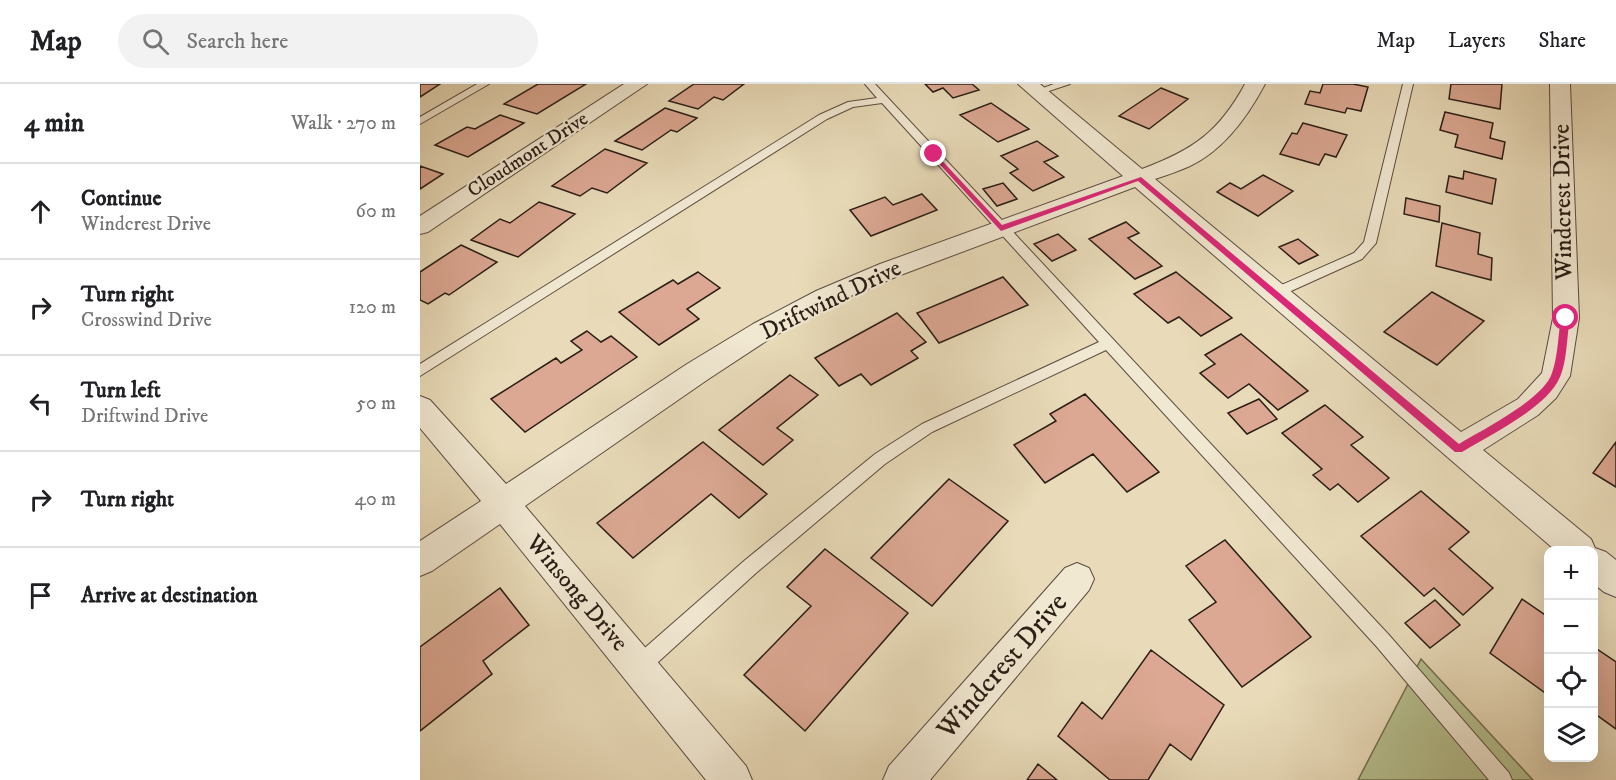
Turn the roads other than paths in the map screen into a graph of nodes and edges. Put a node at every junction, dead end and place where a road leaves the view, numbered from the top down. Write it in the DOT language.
graph roads {
  1 [pos="484,84"];
  2 [pos="637,84"];
  3 [pos="870,84"];
  4 [pos="1065,84"];
  5 [pos="1255,84"];
  6 [pos="1408,84"];
  7 [pos="1560,84"];
  8 [pos="1032,88"];
  9 [pos="883,100"];
  10 [pos="420,120"];
  11 [pos="1139,178"];
  12 [pos="420,227"];
  13 [pos="1001,229"];
  14 [pos="1275,293"];
  15 [pos="1107,344"];
  16 [pos="420,371"];
  17 [pos="420,408"];
  18 [pos="1459,449"];
  19 [pos="503,504"];
  20 [pos="1574,546"];
  21 [pos="420,560"];
  22 [pos="1598,567"];
  23 [pos="1077,579"];
  24 [pos="1616,581"];
  25 [pos="638,667"];
  26 [pos="732,780"];
  27 [pos="903,780"];
  28 [pos="1502,780"];
  1 -- 10 [label="lane"];
  2 -- 12 [label="street, Cloudmont Drive"];
  3 -- 9 [label="lane"];
  4 -- 8 [label="lane"];
  5 -- 11 [label="street, Driftwind Drive"];
  6 -- 14 [label="lane"];
  7 -- 18 [label="street, Windcrest Drive"];
  8 -- 11 [label="street"];
  9 -- 13 [label="lane"];
  9 -- 16 [label="lane"];
  11 -- 13 [label="street, Driftwind Drive"];
  11 -- 14 [label="street"];
  13 -- 15 [label="lane"];
  13 -- 19 [label="street, Driftwind Drive"];
  14 -- 18 [label="street"];
  15 -- 25 [label="lane"];
  15 -- 28 [label="lane"];
  17 -- 19 [label="street, Winsong Drive"];
  18 -- 20 [label="street"];
  19 -- 21 [label="street, Driftwind Drive"];
  19 -- 25 [label="street, Winsong Drive"];
  22 -- 24 [label="street"];
  23 -- 27 [label="street, Windcrest Drive"];
  25 -- 26 [label="street, Winsong Drive"];
}
